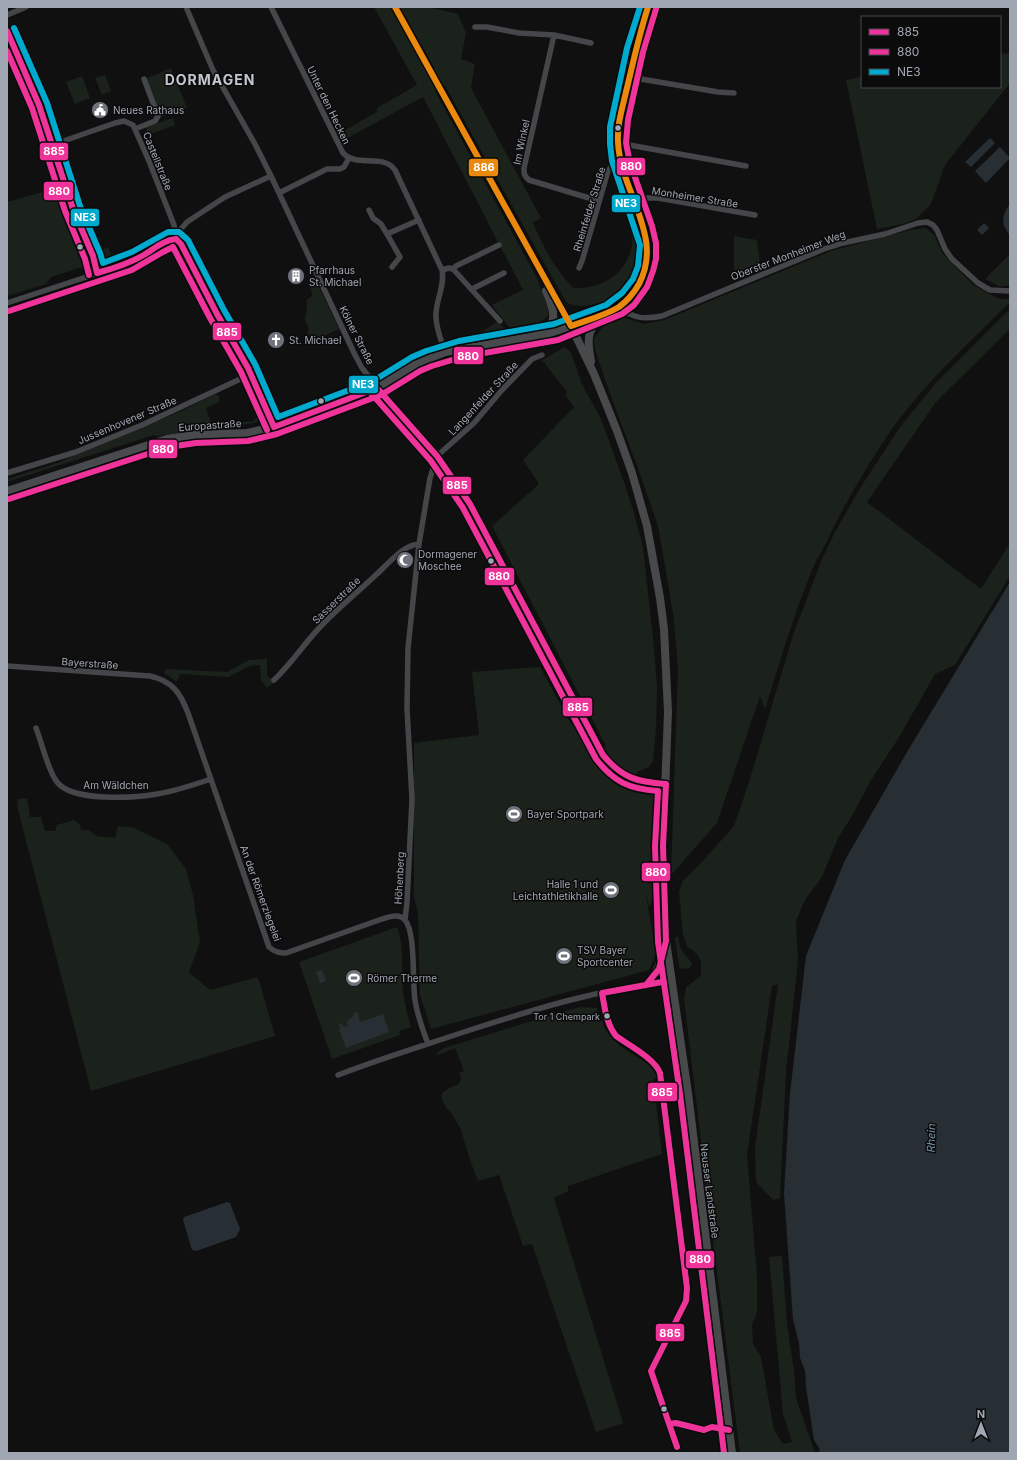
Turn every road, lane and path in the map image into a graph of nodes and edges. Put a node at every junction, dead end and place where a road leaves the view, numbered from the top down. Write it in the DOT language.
graph roads {
  1 [pos="26,7"];
  2 [pos="186,7"];
  3 [pos="271,7"];
  4 [pos="395,7"];
  5 [pos="648,7"];
  6 [pos="7,15"];
  7 [pos="475,27"];
  8 [pos="7,31"];
  9 [pos="554,35"];
  10 [pos="591,43"];
  11 [pos="629,77"];
  12 [pos="144,79"];
  13 [pos="734,92"];
  14 [pos="135,129"];
  15 [pos="618,143"];
  16 [pos="52,145"];
  17 [pos="349,158"];
  18 [pos="620,159"];
  19 [pos="746,166"];
  20 [pos="271,176"];
  21 [pos="279,193"];
  22 [pos="633,198"];
  23 [pos="599,201"];
  24 [pos="369,210"];
  25 [pos="755,215"];
  26 [pos="419,220"];
  27 [pos="387,234"];
  28 [pos="176,239"];
  29 [pos="499,244"];
  30 [pos="392,267"];
  31 [pos="579,268"];
  32 [pos="453,269"];
  33 [pos="442,270"];
  34 [pos="97,273"];
  35 [pos="504,273"];
  36 [pos="544,278"];
  37 [pos="472,289"];
  38 [pos="1010,291"];
  39 [pos="7,303"];
  40 [pos="618,307"];
  41 [pos="609,312"];
  42 [pos="500,321"];
  43 [pos="572,326"];
  44 [pos="534,336"];
  45 [pos="445,352"];
  46 [pos="542,354"];
  47 [pos="251,374"];
  48 [pos="594,374"];
  49 [pos="378,388"];
  50 [pos="274,427"];
  51 [pos="437,456"];
  52 [pos="7,473"];
  53 [pos="7,491"];
  54 [pos="419,544"];
  55 [pos="7,666"];
  56 [pos="274,680"];
  57 [pos="170,684"];
  58 [pos="36,728"];
  59 [pos="211,779"];
  60 [pos="666,784"];
  61 [pos="405,920"];
  62 [pos="666,941"];
  63 [pos="672,982"];
  64 [pos="646,985"];
  65 [pos="428,1044"];
  66 [pos="338,1075"];
  67 [pos="732,1453"];
  1 -- 6 [label="street"];
  2 -- 20 [label="street, Kölner Straße"];
  3 -- 17 [label="street, Unter den Hecken"];
  4 -- 36 [label="main road"];
  5 -- 11 [label="street, Rheinfelder Straße"];
  7 -- 9 [label="street"];
  8 -- 16 [label="street"];
  9 -- 10 [label="street"];
  9 -- 23 [label="street, Im Winkel"];
  11 -- 13 [label="street"];
  11 -- 15 [label="street, Rheinfelder Straße"];
  12 -- 14 [label="street"];
  14 -- 16 [label="street, Castellstraße"];
  14 -- 28 [label="street, Castellstraße"];
  15 -- 18 [label="street, Rheinfelder Straße"];
  15 -- 19 [label="street"];
  16 -- 34 [label="street"];
  17 -- 21 [label="street"];
  17 -- 26 [label="street, Unter den Hecken"];
  18 -- 22 [label="street, Rheinfelder Straße"];
  18 -- 23 [label="street, Rheinfelder Straße"];
  20 -- 21 [label="street, Kölner Straße"];
  20 -- 28 [label="street"];
  21 -- 49 [label="street, Kölner Straße"];
  22 -- 25 [label="street, Monheimer Straße"];
  22 -- 40 [label="street, Rheinfelder Straße"];
  23 -- 31 [label="street, Rheinfelder Straße"];
  24 -- 27 [label="street"];
  26 -- 27 [label="street"];
  26 -- 33 [label="street, Unter den Hecken"];
  27 -- 30 [label="street"];
  28 -- 34 [label="street"];
  28 -- 47 [label="street"];
  29 -- 32 [label="street"];
  32 -- 33 [label="street"];
  32 -- 37 [label="street"];
  33 -- 45 [label="street, Unter den Hecken"];
  34 -- 39 [label="street"];
  35 -- 37 [label="street"];
  36 -- 43 [label="main road"];
  36 -- 44 [label="main road"];
  37 -- 42 [label="street"];
  38 -- 40 [label="street, Oberster Monheimer Weg"];
  40 -- 41 [label="street, Rheinfelder Straße"];
  41 -- 43 [label="street, Rheinfelder Straße"];
  41 -- 48 [label="main road"];
  43 -- 44 [label="main road, Europastraße"];
  43 -- 48 [label="main road"];
  44 -- 45 [label="main road, Europastraße"];
  45 -- 49 [label="main road, Europastraße"];
  46 -- 51 [label="street, Langenfelder Straße"];
  47 -- 50 [label="street"];
  47 -- 52 [label="street, Jussenhovener Straße"];
  48 -- 60 [label="main road"];
  49 -- 50 [label="main road, Europastraße"];
  49 -- 51 [label="street, Kölner Straße"];
  50 -- 53 [label="main road, Europastraße"];
  51 -- 54 [label="street, Höhenberg"];
  51 -- 60 [label="street, Kölner Straße"];
  54 -- 56 [label="street, Sasserstraße"];
  54 -- 61 [label="street, Höhenberg"];
  55 -- 57 [label="street, Bayerstraße"];
  57 -- 59 [label="street, An der Römerziegelei"];
  58 -- 59 [label="street, Am Wäldchen"];
  59 -- 61 [label="street, An der Römerziegelei"];
  60 -- 62 [label="main road"];
  61 -- 65 [label="street"];
  62 -- 63 [label="main road, Neusser Landstraße"];
  62 -- 64 [label="main road"];
  63 -- 64 [label="street"];
  63 -- 67 [label="main road, Neusser Landstraße"];
  64 -- 65 [label="street"];
  65 -- 66 [label="street"];
}
